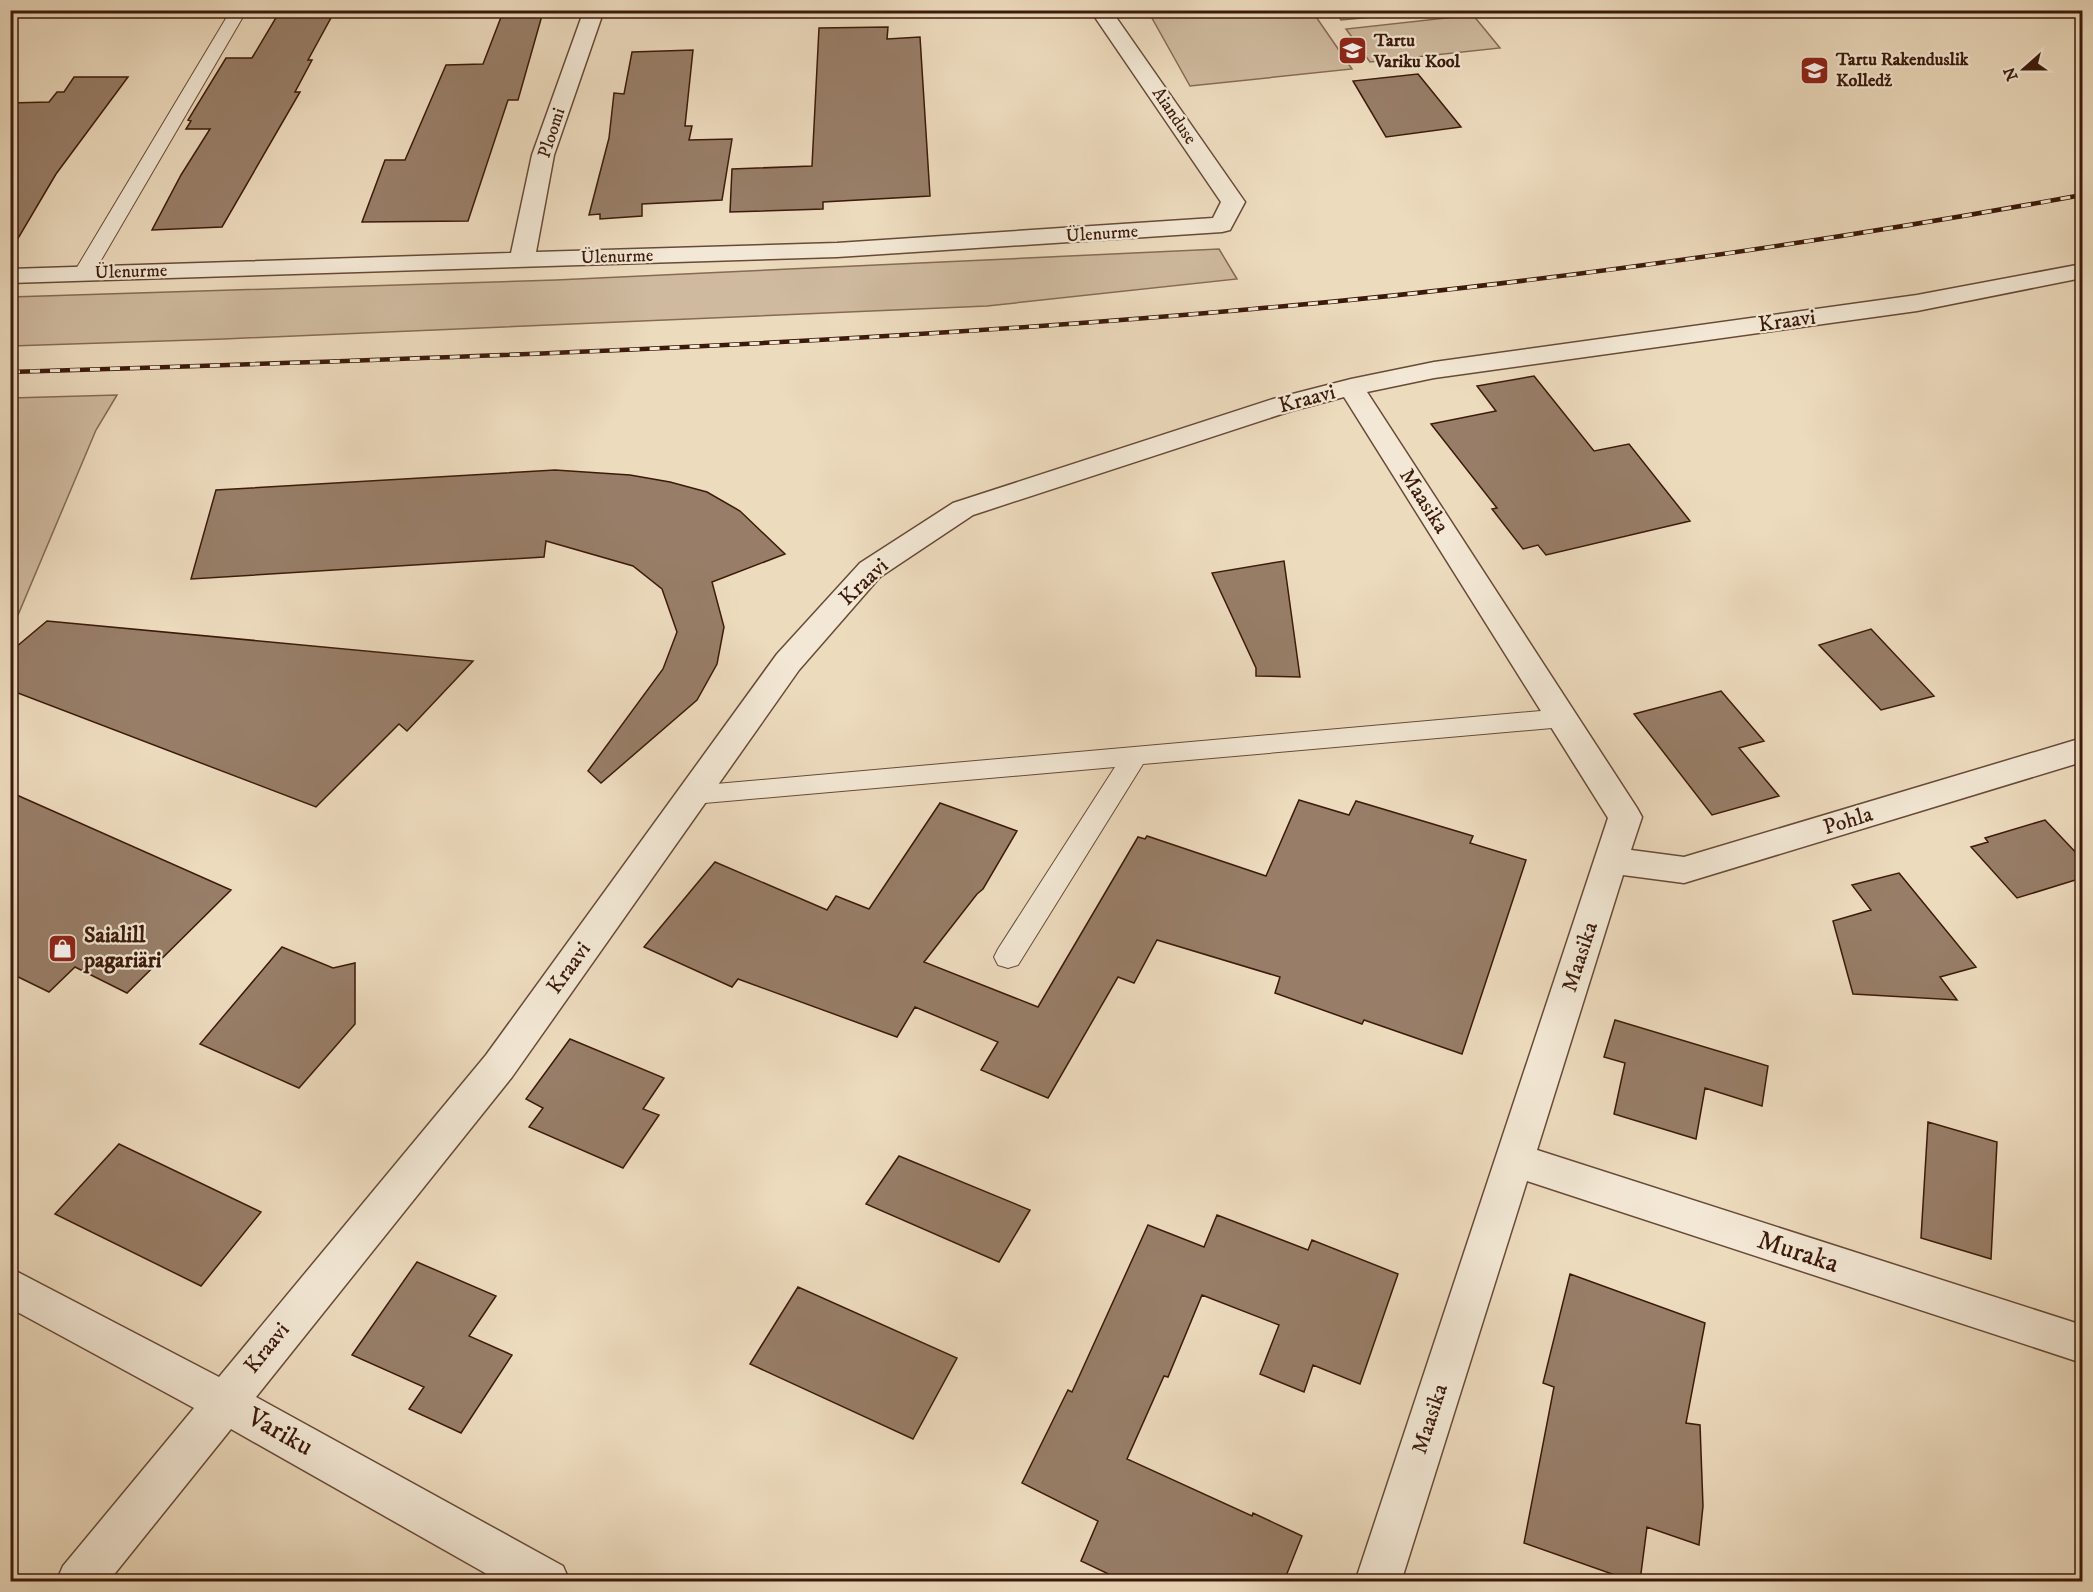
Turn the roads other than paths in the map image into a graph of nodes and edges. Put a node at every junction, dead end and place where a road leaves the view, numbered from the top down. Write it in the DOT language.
graph roads {
  1 [pos="594,10"];
  2 [pos="1100,10"];
  3 [pos="236,15"];
  4 [pos="1222,225"];
  5 [pos="522,259"];
  6 [pos="2082,271"];
  7 [pos="83,274"];
  8 [pos="10,276"];
  9 [pos="1351,387"];
  10 [pos="1563,718"];
  11 [pos="2082,750"];
  12 [pos="1135,756"];
  13 [pos="693,795"];
  14 [pos="1611,860"];
  15 [pos="1008,957"];
  16 [pos="1514,1160"];
  17 [pos="10,1287"];
  18 [pos="2082,1344"];
  19 [pos="224,1401"];
  20 [pos="79,1581"];
  21 [pos="547,1581"];
  22 [pos="1378,1581"];
  1 -- 5 [label="street, Ploomi"];
  2 -- 4 [label="street, Aianduse"];
  3 -- 7 [label="lane"];
  4 -- 5 [label="street, Ülenurme"];
  5 -- 7 [label="street, Ülenurme"];
  6 -- 9 [label="street, Kraavi"];
  7 -- 8 [label="street, Ülenurme"];
  9 -- 10 [label="street, Maasika"];
  9 -- 13 [label="street, Kraavi"];
  10 -- 12 [label="lane"];
  10 -- 14 [label="street, Maasika"];
  11 -- 14 [label="street, Pohla"];
  12 -- 13 [label="lane"];
  12 -- 15 [label="lane"];
  13 -- 19 [label="street, Kraavi"];
  14 -- 16 [label="street, Maasika"];
  16 -- 18 [label="street, Muraka"];
  16 -- 22 [label="street, Maasika"];
  17 -- 19 [label="street, Variku"];
  19 -- 20 [label="street, Kraavi"];
  19 -- 21 [label="street, Variku"];
}
